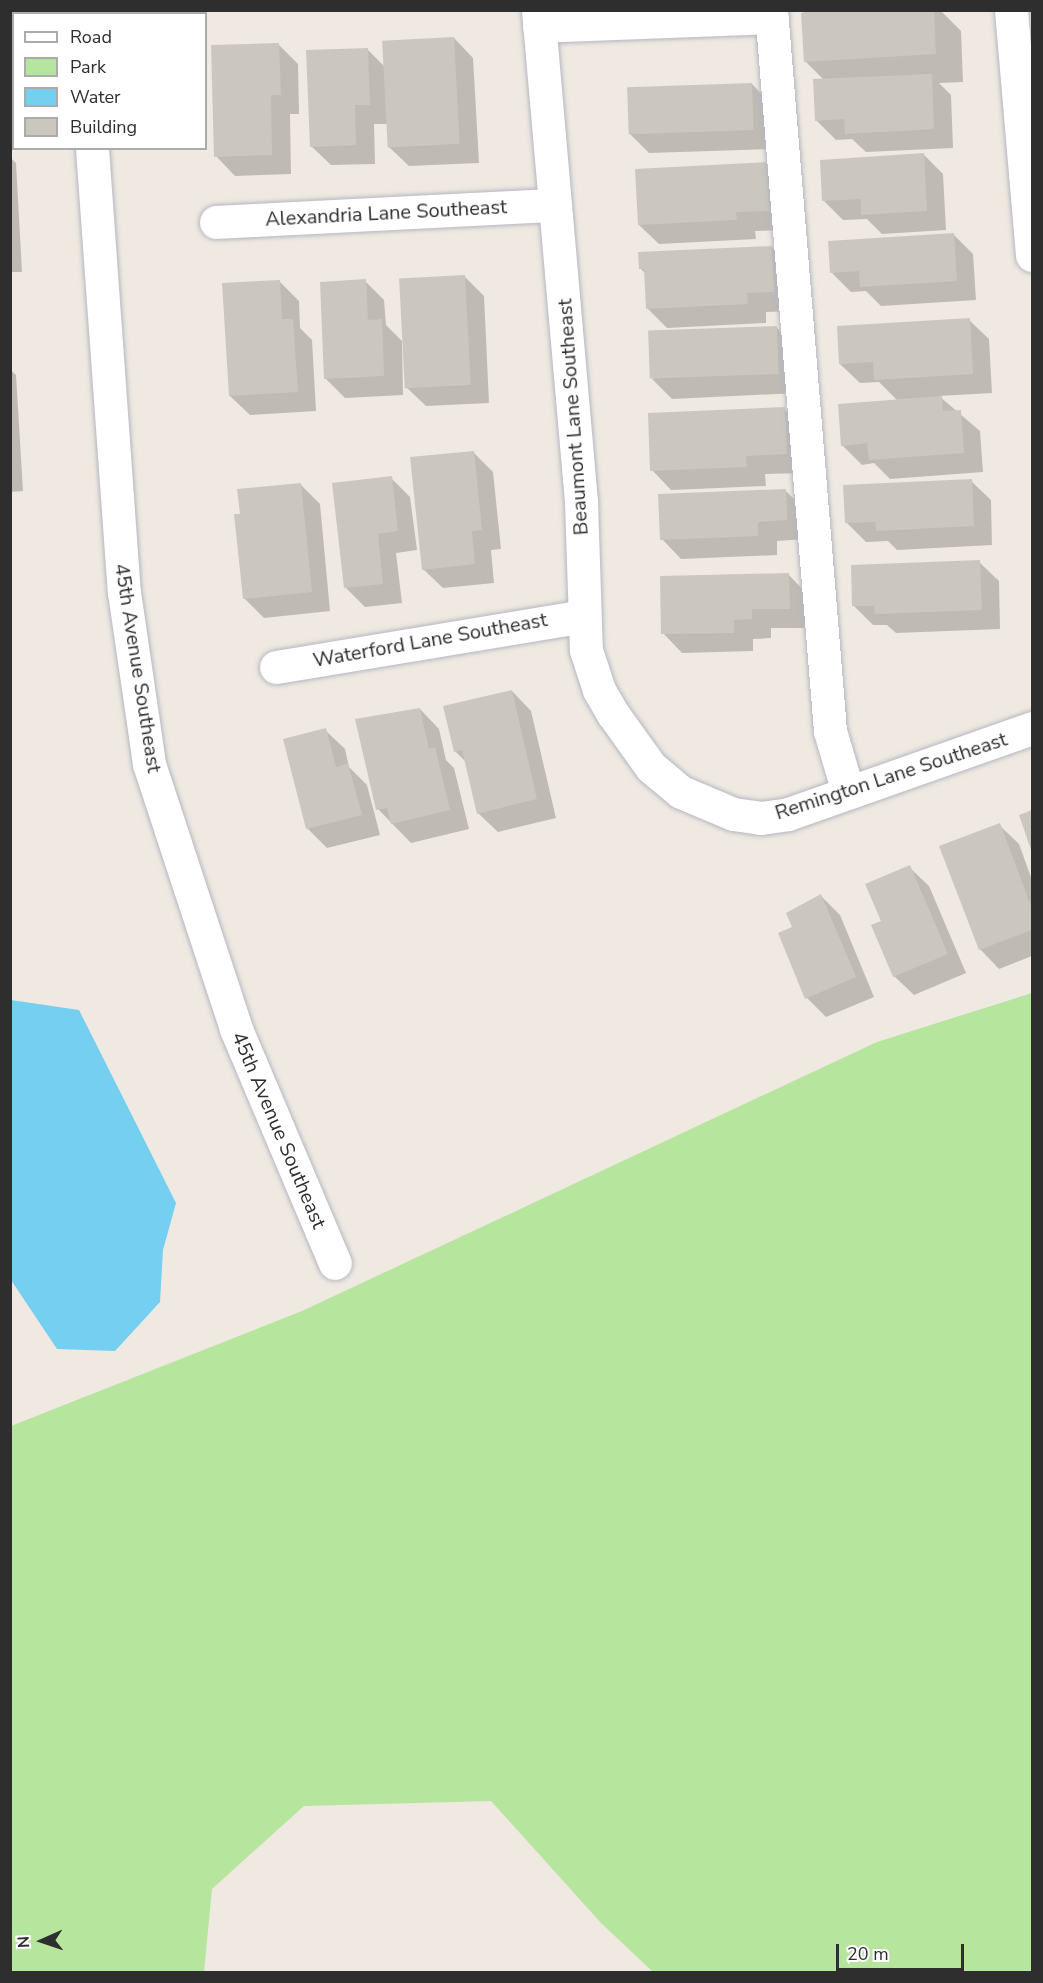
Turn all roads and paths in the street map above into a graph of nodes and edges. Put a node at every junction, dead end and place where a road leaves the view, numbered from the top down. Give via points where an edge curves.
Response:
1 (1011, 10) edge
2 (771, 14) edge
3 (538, 18) edge
4 (92, 150) edge
5 (555, 205) junction
6 (1031, 212) edge
7 (216, 222) dead end
8 (1032, 255) edge
9 (584, 616) junction
10 (276, 667) dead end
11 (1032, 728) edge
12 (681, 792) joint
13 (848, 792) junction
14 (336, 1263) dead end

1 - 6 street
2 - 3 street
2 - 13 street via 830,731
3 - 5 street, Beaumont Lane Southeast
4 - 14 street, 45th Avenue Southeast via 123,592 149,764 236,1029
5 - 7 street, Alexandria Lane Southeast
5 - 9 street, Beaumont Lane Southeast via 581,502
6 - 8 street
9 - 10 street, Waterford Lane Southeast
9 - 12 street, Beaumont Lane Southeast via 586,650 599,690 651,767
11 - 13 street, Remington Lane Southeast
12 - 13 street, Remington Lane Southeast via 733,814 761,818 788,814

